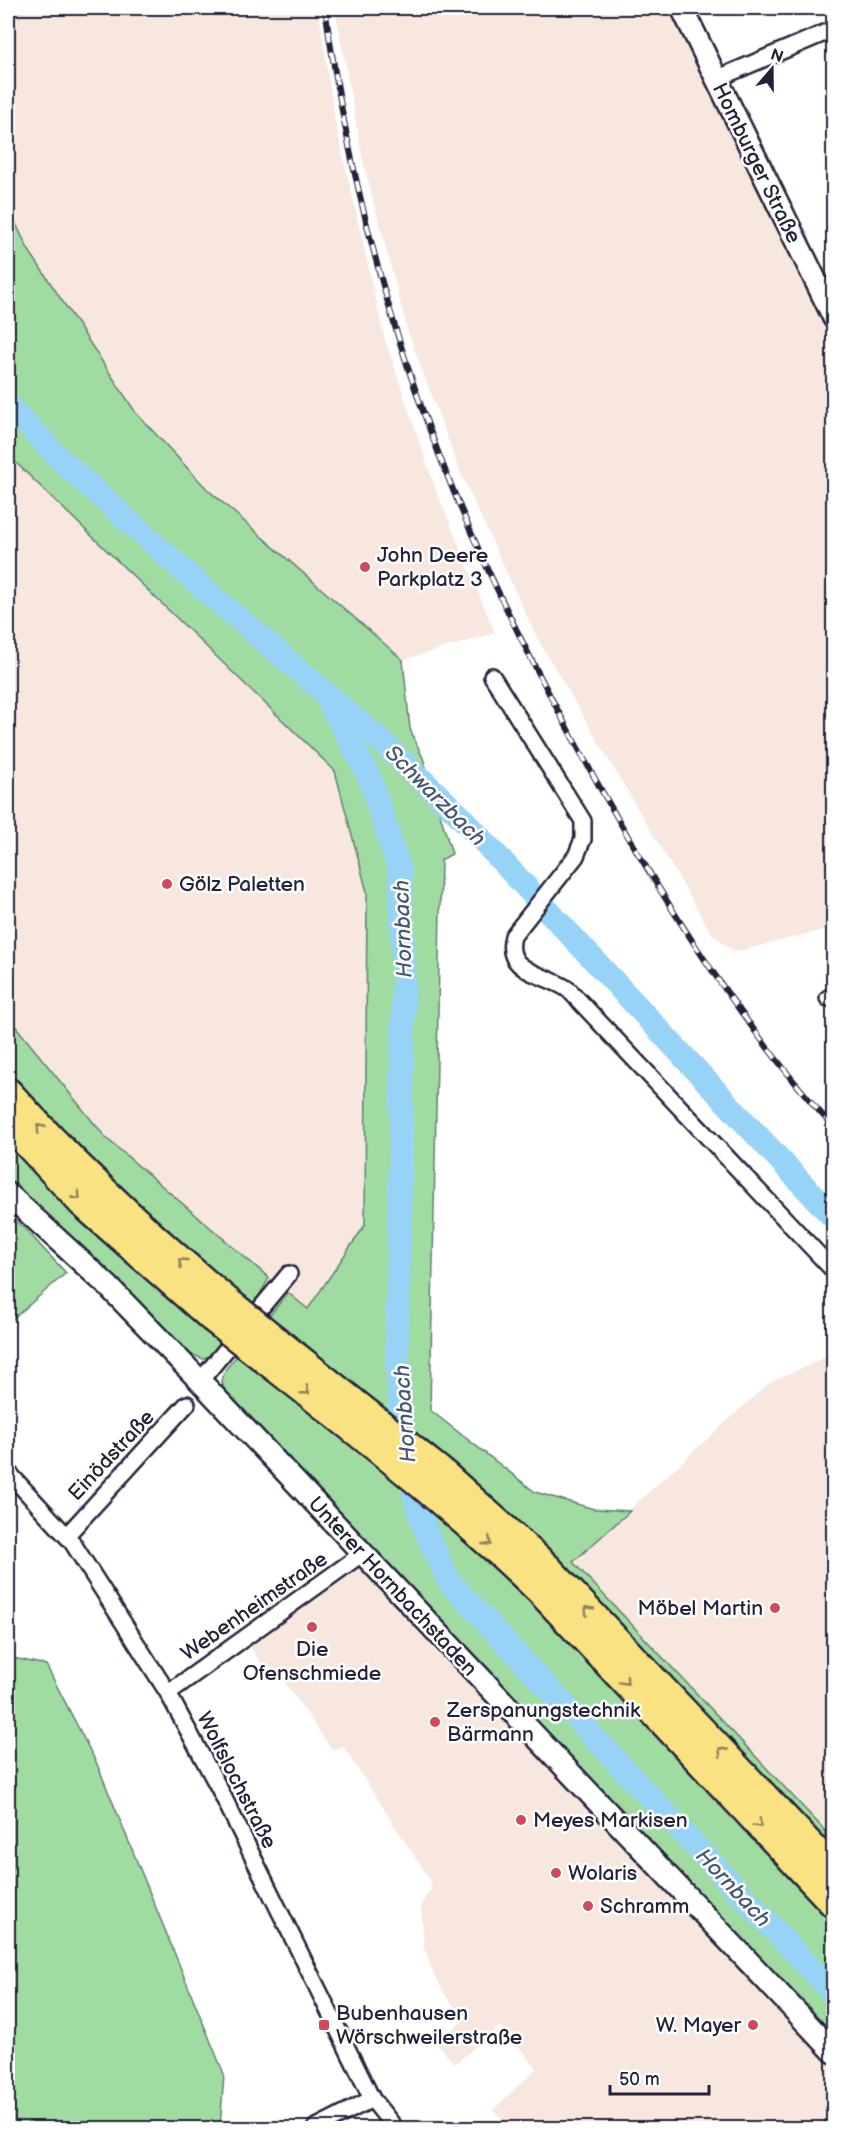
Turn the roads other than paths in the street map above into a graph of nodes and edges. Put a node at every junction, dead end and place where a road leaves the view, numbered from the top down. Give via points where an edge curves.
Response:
1 (682, 8) edge
2 (834, 29) edge
3 (716, 79) junction
4 (832, 310) edge
5 (492, 676) dead end
6 (8, 1092) edge
7 (8, 1124) edge
8 (10, 1196) edge
9 (834, 1271) edge
10 (289, 1274) dead end
11 (219, 1309) junction
12 (270, 1349) junction
13 (200, 1381) junction
14 (187, 1404) dead end
15 (8, 1472) edge
16 (67, 1535) junction
17 (363, 1553) junction
18 (168, 1693) junction
19 (834, 1870) edge
20 (834, 1904) edge
21 (834, 2052) edge
22 (372, 2099) junction
23 (315, 2128) edge
24 (395, 2128) edge

1 - 3 street, Homburger Straße
2 - 3 street
3 - 4 street, Homburger Straße
5 - 9 street via 583,821 583,839 561,876 511,942 515,962 569,990
11 -> 6 highway via 59,1149
7 -> 11 highway via 82,1203
8 - 13 street, Unterer Hornbachstaden via 108,1286
10 - 13 street
11 - 12 highway, bridge
19 -> 12 highway via 547,1567 445,1474 348,1396
12 -> 20 highway via 349,1425 540,1591
13 - 17 street, Unterer Hornbachstaden
14 - 16 street, Einödstraße
15 - 16 street, Wolfslochstraße
16 - 18 street, Wolfslochstraße
17 - 18 street, Webenheimstraße
17 - 21 street, Unterer Hornbachstaden
18 - 22 street, Wolfslochstraße
22 - 23 street
22 - 24 street, Wolfslochstraße

